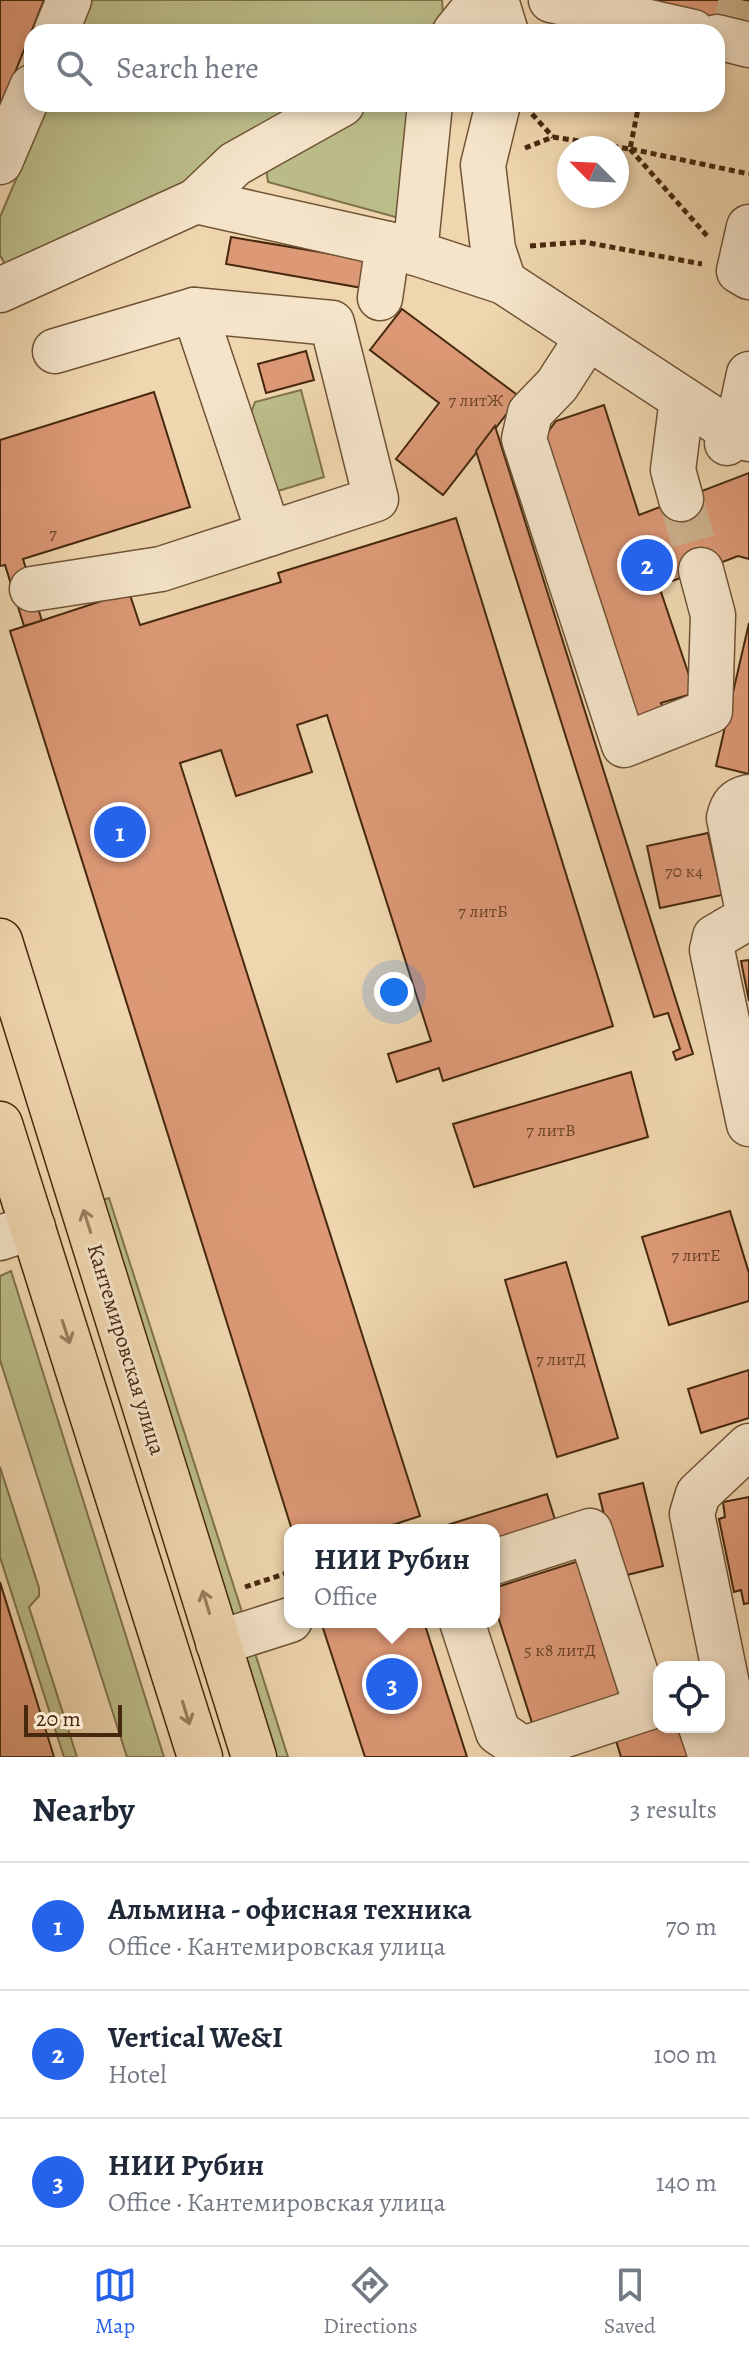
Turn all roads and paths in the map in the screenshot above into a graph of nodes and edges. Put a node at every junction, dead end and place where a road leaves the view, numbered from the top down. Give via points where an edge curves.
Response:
1 (69, 0) edge
2 (481, 0) edge
3 (496, 0) edge
4 (551, 0) edge
5 (59, 24) edge
6 (462, 24) edge
7 (504, 24) edge
8 (675, 24) edge
9 (24, 106) edge
10 (328, 112) edge
11 (428, 112) edge
12 (496, 112) edge
13 (531, 112) edge
14 (637, 112) edge
15 (553, 137) junction
16 (630, 149) junction
17 (0, 162) edge
18 (483, 165) junction
19 (749, 174) edge
20 (196, 201) junction
21 (749, 227) edge
22 (402, 249) junction
23 (498, 265) junction
24 (744, 274) edge
25 (0, 290) edge
26 (380, 298) dead end
27 (194, 310) junction
28 (588, 337) junction
29 (55, 351) dead end
30 (749, 374) edge
31 (682, 399) junction
32 (737, 439) edge
33 (681, 499) tunnel mouth
34 (269, 534) junction
35 (701, 570) tunnel mouth
36 (16, 595) edge
37 (749, 797) edge
38 (0, 941) edge
39 (0, 1124) edge
40 (749, 1124) edge
41 (16, 1233) edge
42 (749, 1446) edge
43 (500, 1560) edge
44 (284, 1574) edge
45 (245, 1587) dead end
46 (284, 1622) edge
47 (732, 1626) edge
48 (464, 1628) edge
49 (218, 1643) junction
50 (653, 1706) edge
51 (703, 1733) edge
52 (524, 1753) edge
53 (200, 1757) edge
54 (254, 1757) edge
55 (711, 1757) edge
56 (742, 1757) edge

1 - 5 lane
2 - 6 lane
3 - 7 lane
4 - 8 lane
9 - 17 lane
10 - 20 lane via 235,164
11 - 22 lane
12 - 18 lane
13 - 15 path
14 - 16 path
15 - 16 path
15 - 18 path
16 - 19 path
16 - 24 path
18 - 23 lane
20 - 22 lane
20 - 25 lane
21 - 24 lane
22 - 23 lane
22 - 26 lane
23 - 24 path via 584,242
23 - 28 lane
27 - 29 lane
27 - 34 lane
27 - 34 lane via 332,323 376,499
28 - 31 lane
28 - 35 lane via 557,385 530,413 524,439 624,745 710,711 713,615
30 - 32 lane
31 - 32 lane
31 - 33 lane via 673,470
34 - 36 lane via 161,569
37 - 40 lane via 731,807 729,818 747,907 744,920 715,937 712,950
49 -> 38 main road, Кантемировская улица
39 - 41 main road
41 -> 53 main road
42 - 47 lane via 698,1494 692,1514
43 - 50 lane via 590,1531
44 - 45 path
46 - 49 lane
47 - 56 lane
48 - 52 lane via 498,1732
49 - 54 main road, Кантемировская улица
50 - 52 lane
51 - 55 lane

